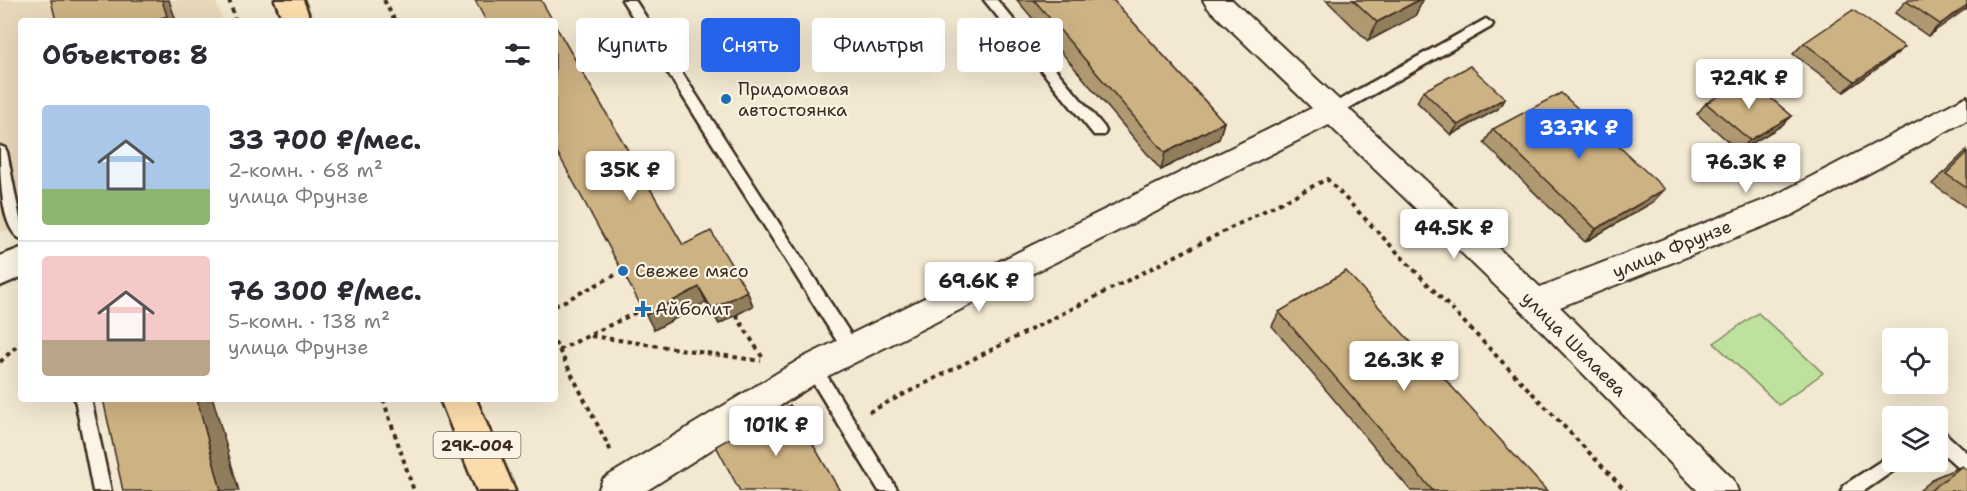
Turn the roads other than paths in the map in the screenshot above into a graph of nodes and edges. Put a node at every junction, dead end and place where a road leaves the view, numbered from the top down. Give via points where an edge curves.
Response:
1 (289, 0) edge
2 (628, 0) edge
3 (990, 0) edge
4 (1216, 0) edge
5 (296, 18) edge
6 (1486, 24) dead end
7 (1967, 107) edge
8 (1332, 111) junction
9 (1100, 131) dead end
10 (0, 152) edge
11 (18, 230) edge
12 (18, 263) edge
13 (0, 271) edge
14 (1535, 303) junction
15 (851, 349) junction
16 (813, 368) junction
17 (84, 402) edge
18 (459, 402) edge
19 (1948, 447) edge
20 (1967, 464) edge
21 (1882, 469) edge
22 (621, 487) edge
23 (102, 491) edge
24 (496, 491) edge
25 (889, 491) edge
26 (1721, 491) edge
27 (1850, 491) edge

1 - 5 main road
2 - 15 lane
3 - 9 lane
4 - 8 street, улица Шелаева
6 - 8 lane
7 - 14 street, улица Фрунзе via 1782,206
8 - 14 street, улица Шелаева
8 - 15 street
10 - 11 lane via 14,227
12 - 13 street
14 - 26 street, улица Шелаева
15 - 16 street
16 - 22 street
16 - 25 lane
17 - 23 lane
18 - 24 main road, 29К-004
19 - 20 lane
21 - 27 lane

